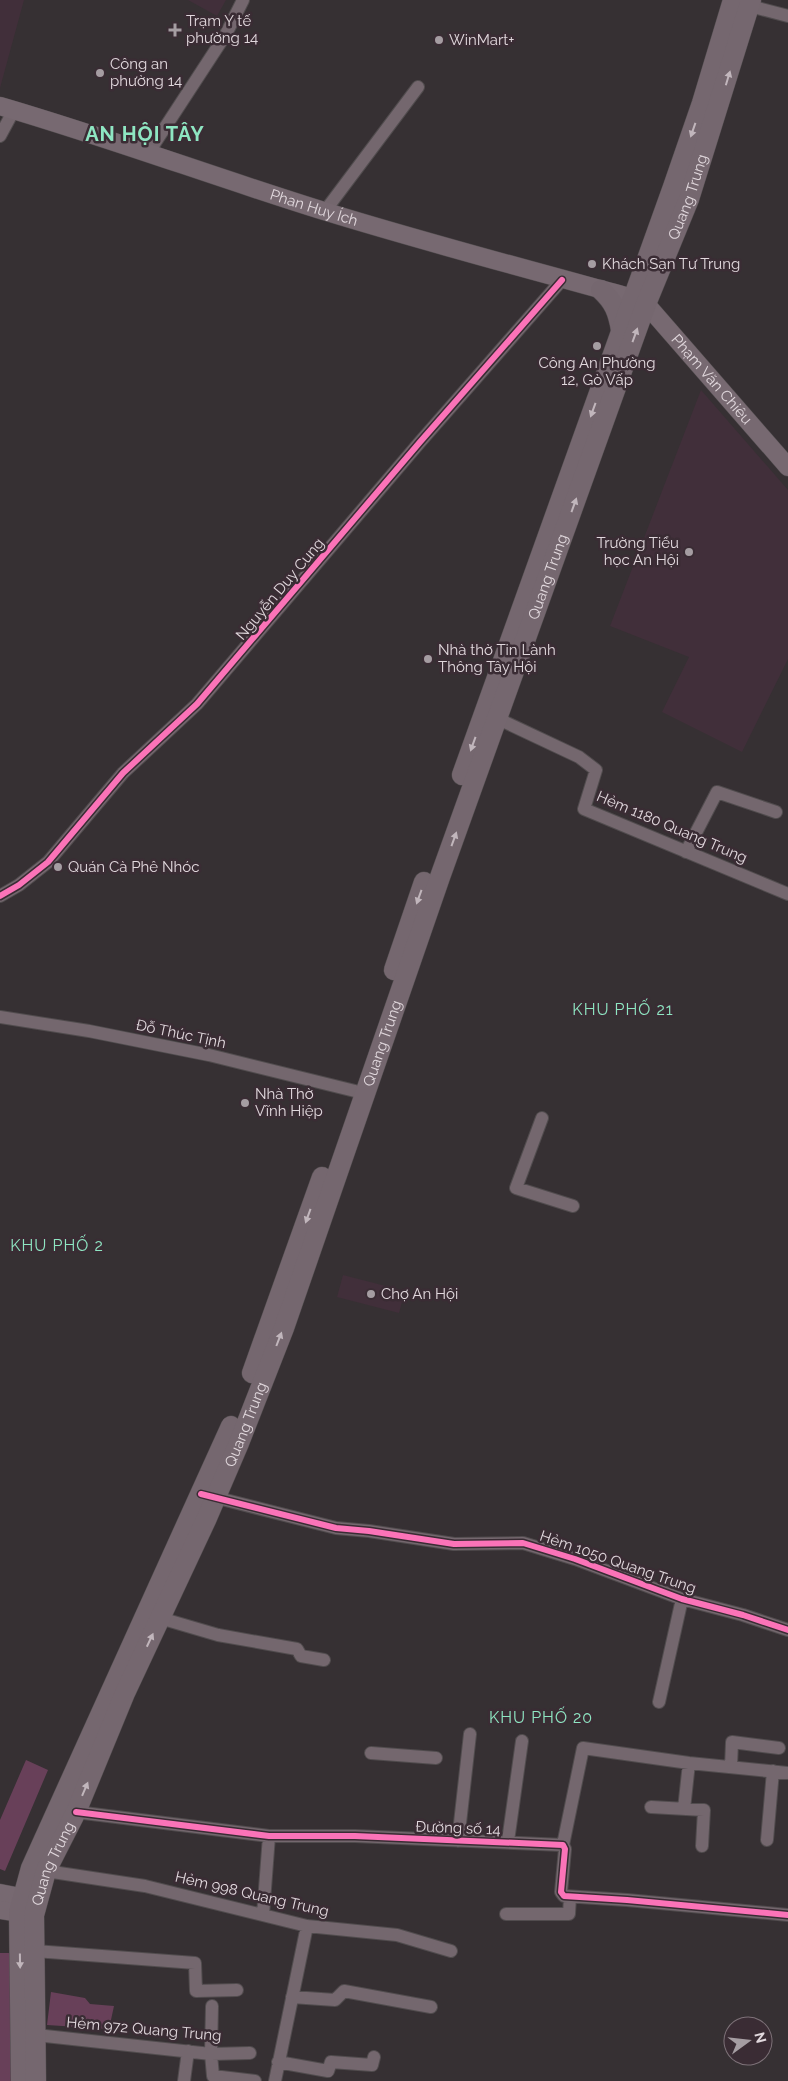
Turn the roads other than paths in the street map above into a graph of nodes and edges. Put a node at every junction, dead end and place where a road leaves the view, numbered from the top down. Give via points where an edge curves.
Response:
1 (243, 0) edge
2 (745, 2) edge
3 (788, 16) edge
4 (418, 87) dead end
5 (7, 108) edge
6 (0, 136) edge
7 (148, 152) junction
8 (325, 211) junction
9 (562, 280) junction
10 (601, 290) junction
11 (639, 301) junction
12 (621, 330) junction
13 (788, 467) edge
14 (491, 716) junction
15 (782, 813) edge
16 (686, 852) junction
17 (788, 894) edge
18 (0, 896) edge
19 (388, 1007) junction
20 (0, 1018) edge
21 (355, 1091) junction
22 (542, 1118) dead end
23 (573, 1206) dead end
24 (233, 1441) junction
25 (208, 1496) junction
26 (682, 1600) junction
27 (160, 1618) junction
28 (788, 1630) edge
29 (324, 1660) dead end
30 (659, 1702) dead end
31 (470, 1734) dead end
32 (522, 1741) dead end
33 (779, 1748) dead end
34 (371, 1753) dead end
35 (436, 1758) dead end
36 (689, 1763) junction
37 (731, 1767) junction
38 (773, 1771) junction
39 (788, 1772) edge
40 (652, 1807) dead end
41 (684, 1809) junction
42 (76, 1812) junction
43 (269, 1836) junction
44 (767, 1840) dead end
45 (458, 1841) junction
46 (508, 1842) junction
47 (563, 1845) junction
48 (702, 1846) dead end
49 (46, 1871) junction
50 (0, 1894) edge
51 (570, 1897) junction
52 (23, 1907) edge
53 (506, 1914) dead end
54 (263, 1915) junction
55 (788, 1915) edge
56 (307, 1926) junction
57 (35, 1951) junction
58 (451, 1951) dead end
59 (237, 1990) dead end
60 (292, 1997) junction
61 (212, 2006) dead end
62 (431, 2007) dead end
63 (36, 2036) junction
64 (188, 2051) junction
65 (250, 2053) dead end
66 (211, 2054) junction
67 (374, 2057) dead end
68 (278, 2062) junction
69 (21, 2081) edge
70 (36, 2081) edge
71 (184, 2081) edge
72 (255, 2081) edge
73 (275, 2081) edge

1 - 7 street via 226,34
2 - 3 street
2 - 11 main road, Quang Trung
4 - 8 street
5 - 6 street
5 - 7 main road, Phan Huy Ích
7 - 8 main road, Phan Huy Ích
8 - 9 main road, Phan Huy Ích
9 - 10 main road, Phan Huy Ích
9 - 18 street, Nguyễn Duy Cung via 197,704 122,773 48,862
10 - 11 main road, Phan Huy Ích
10 - 12 main road via 615,305
11 - 12 main road, Quang Trung
11 - 13 main road, Phạm Văn Chiêu
14 -> 11 main road, Quang Trung
12 -> 14 main road, Quang Trung
14 - 16 street, Hẻm 1180 Quang Trung via 579,758 596,770 584,809
14 - 19 main road, Quang Trung via 403,940
15 - 16 street via 717,792
16 - 17 street, Hẻm 1180 Quang Trung
19 - 21 main road, Quang Trung
24 -> 19 main road, Quang Trung via 296,1295
20 - 21 street, Đỗ Thúc Tịnh via 89,1031 209,1055
21 -> 24 main road, Quang Trung via 244,1396
22 - 23 street via 516,1188
24 - 25 main road, Quang Trung
25 - 26 street, Hẻm 1050 Quang Trung via 336,1528 454,1544 523,1543
25 - 27 main road, Quang Trung
25 - 52 main road, Quang Trung via 62,1798 31,1868
26 - 28 street, Hẻm 1050 Quang Trung
26 - 30 street
27 - 29 street via 218,1635 297,1649 301,1656
42 -> 27 main road, Quang Trung
31 - 45 street
32 - 46 street
33 - 37 street via 732,1742
34 - 35 street
36 - 37 street
36 - 41 street
36 - 47 street via 582,1748
37 - 38 street
38 - 39 street
38 - 44 street
40 - 41 street
41 - 48 street via 704,1810
42 - 43 street, Đường số 14
42 - 49 main road, Quang Trung
43 - 45 street, Đường số 14
43 - 54 street
45 - 46 street, Đường số 14
46 - 47 street, Đường số 14
47 - 51 street via 561,1892
49 - 52 main road, Quang Trung
49 - 54 street, Hẻm 998 Quang Trung via 145,1886
50 - 52 main road
51 - 53 street via 568,1914
51 - 55 street
52 - 57 main road, Quang Trung
52 -> 69 main road, Quang Trung
54 - 56 street, Hẻm 998 Quang Trung
56 - 58 street, Hẻm 998 Quang Trung via 398,1935
56 - 60 street
57 - 59 street via 195,1963 196,1991
57 - 63 main road, Quang Trung
60 - 62 street via 335,2000 344,1991
60 - 68 street
61 - 66 street
63 - 64 street, Hẻm 972 Quang Trung
63 - 70 main road, Quang Trung
64 - 66 street, Hẻm 972 Quang Trung
64 - 71 street
65 - 66 street, Hẻm 972 Quang Trung
66 - 72 street via 213,2076
67 - 68 street via 372,2065 331,2062 328,2071
68 - 73 street

